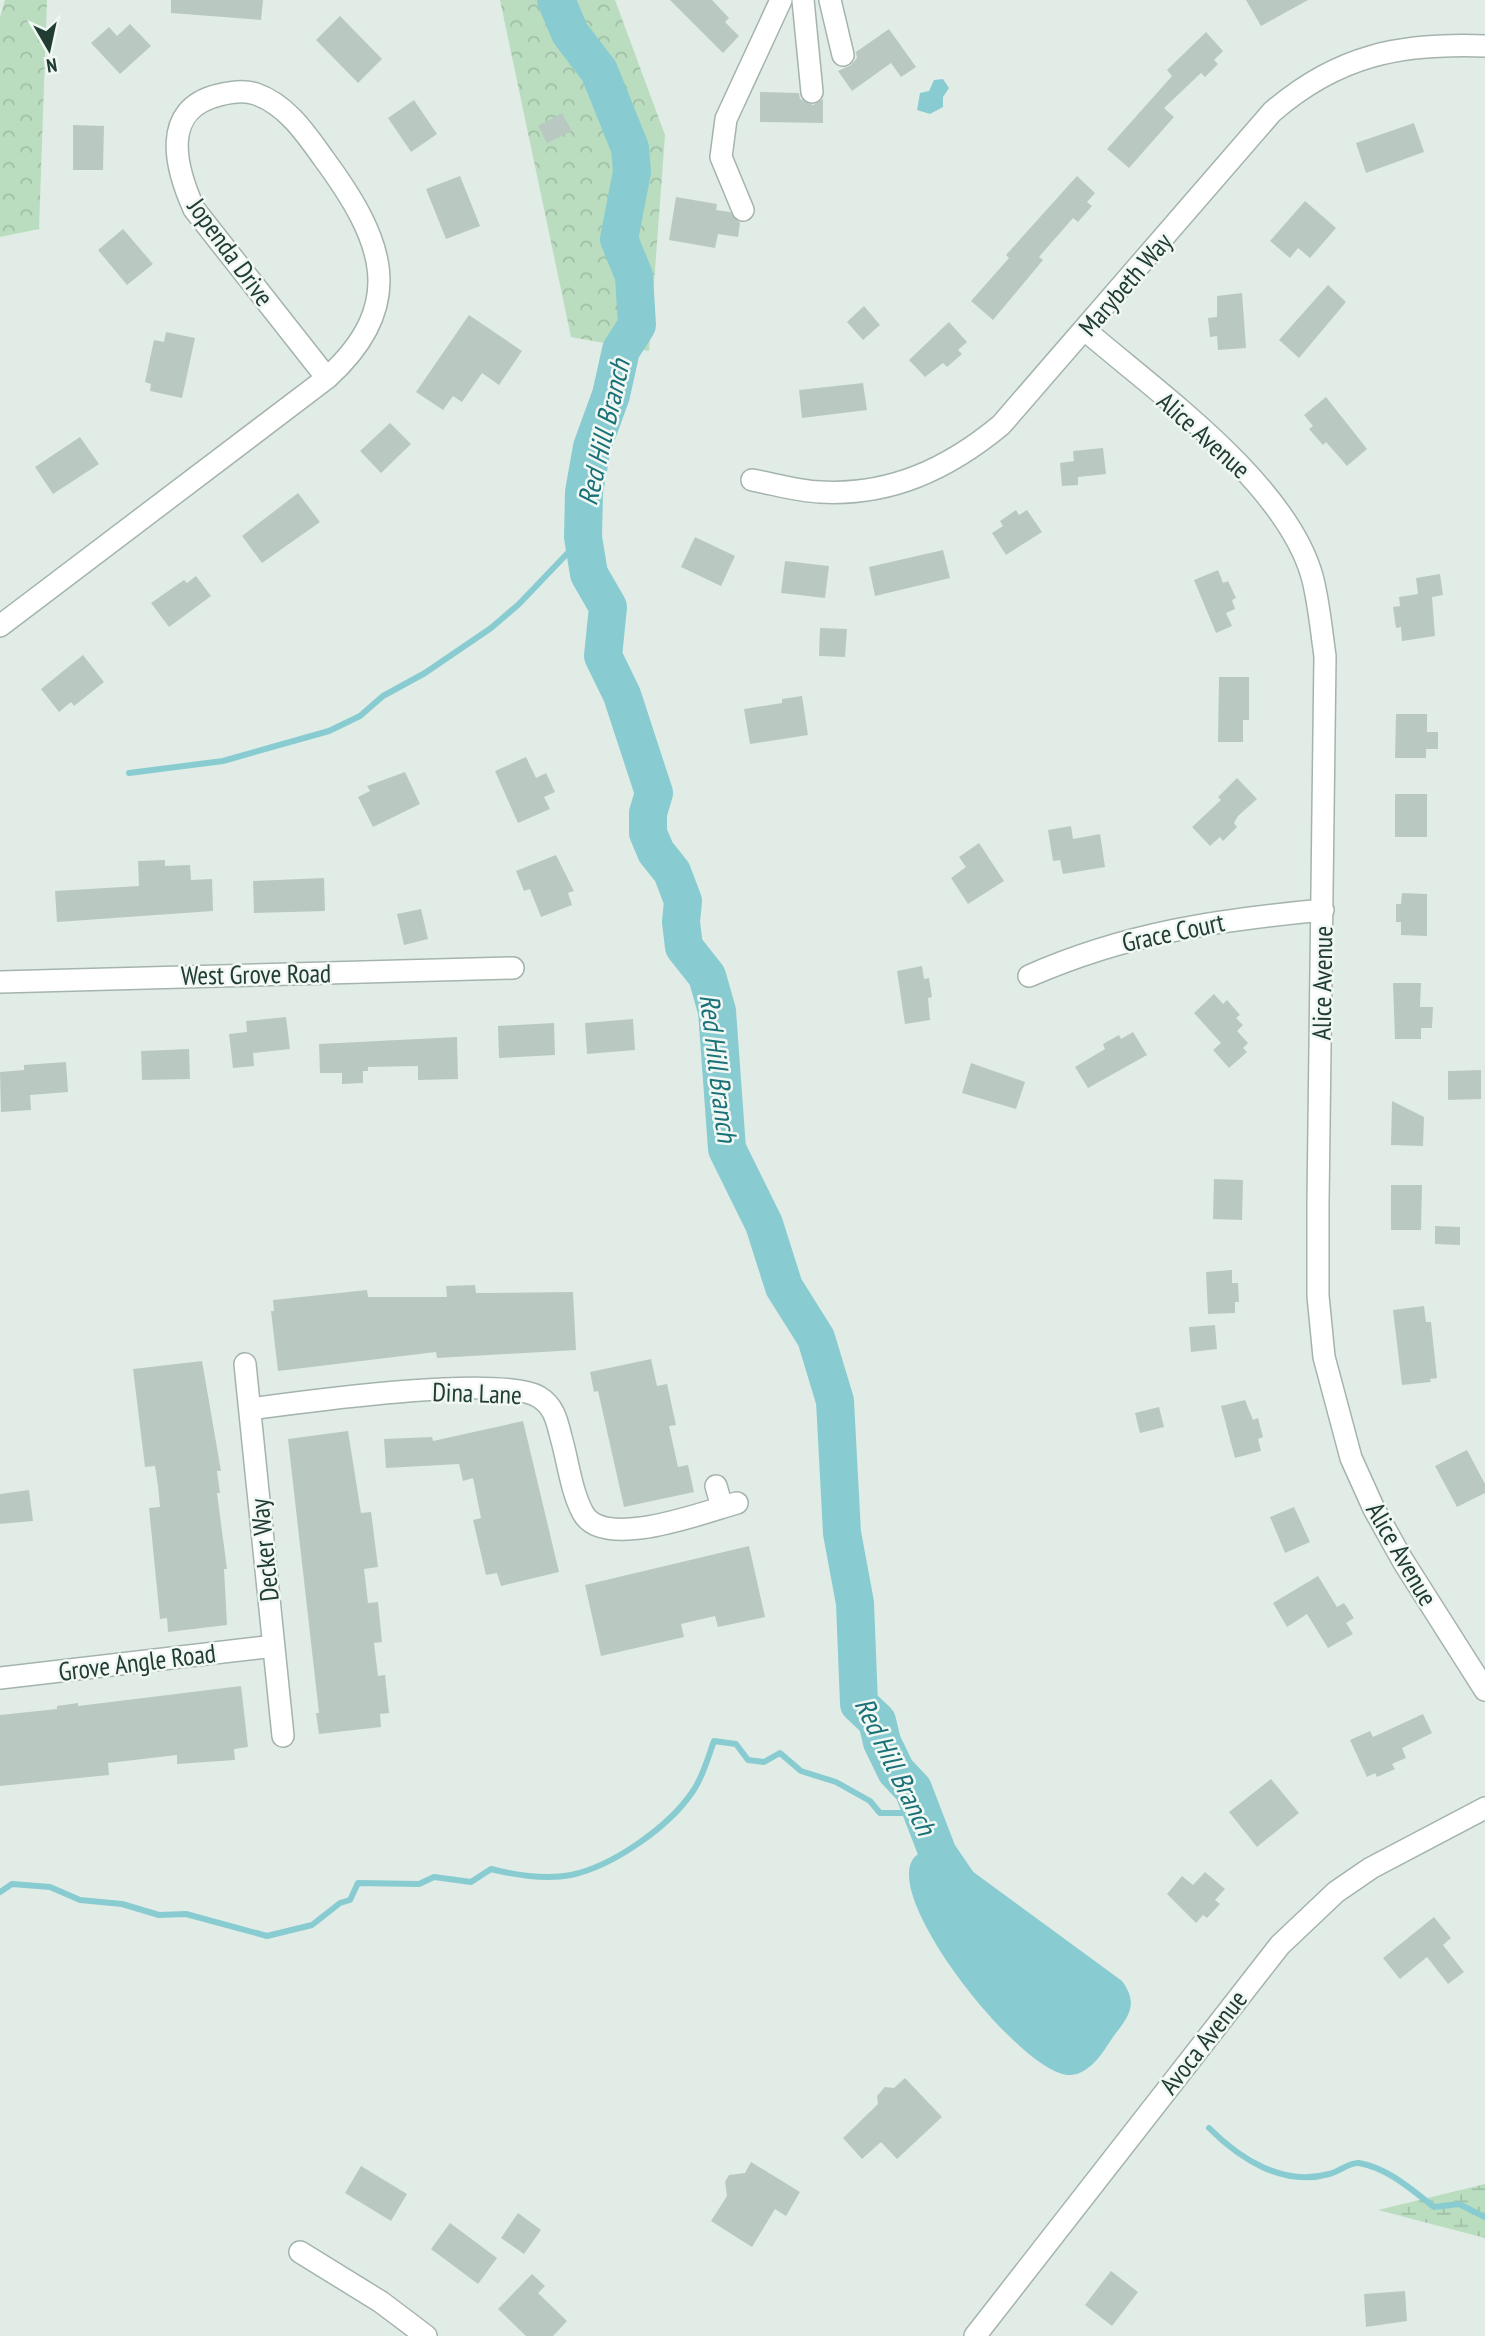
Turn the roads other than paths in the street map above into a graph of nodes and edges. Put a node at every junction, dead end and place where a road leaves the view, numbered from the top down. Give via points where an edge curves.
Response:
1 (781, 0) edge
2 (803, 0) edge
3 (830, 0) edge
4 (1485, 46) edge
5 (844, 55) dead end
6 (812, 92) dead end
7 (743, 210) dead end
8 (1085, 330) junction
9 (327, 378) junction
10 (752, 480) dead end
11 (0, 626) edge
12 (1323, 910) junction
13 (513, 968) dead end
14 (1029, 976) dead end
15 (0, 982) edge
16 (245, 1364) dead end
17 (250, 1409) junction
18 (716, 1486) dead end
19 (274, 1646) junction
20 (0, 1678) edge
21 (1485, 1690) edge
22 (283, 1736) dead end
23 (1485, 1808) edge
24 (300, 2252) dead end
25 (426, 2336) edge
26 (975, 2336) edge

1 - 7 street via 726,119 721,157
2 - 6 street
3 - 5 street
4 - 8 street, Marybeth Way via 1447,44 1398,50 1335,69 1302,86 1272,112
8 - 10 street, Marybeth Way via 1001,425 938,469 902,484 861,493 817,492
8 - 12 street, Alice Avenue via 1248,471 1275,506 1311,574 1325,656
9 - 9 street, Jopenda Drive via 353,354 378,303 378,273 362,216 298,122 255,94 232,92 211,97 192,109 180,125 177,164 183,184 194,209
9 - 11 street, Jopenda Drive
12 - 14 street, Grace Court via 1166,930 1075,956
12 - 21 street, Alice Avenue via 1318,1243 1324,1357 1351,1458 1374,1509
13 - 15 street, West Grove Road
16 - 17 street, Decker Way
17 - 18 street, Dina Lane via 409,1391 510,1388 537,1395 552,1410 577,1498 584,1516 596,1526 627,1531 730,1505
17 - 19 street, Decker Way
19 - 20 street, Grove Angle Road
19 - 22 street, Decker Way
23 - 26 street, Avoca Avenue via 1371,1868 1336,1892 1280,1945
24 - 25 street

